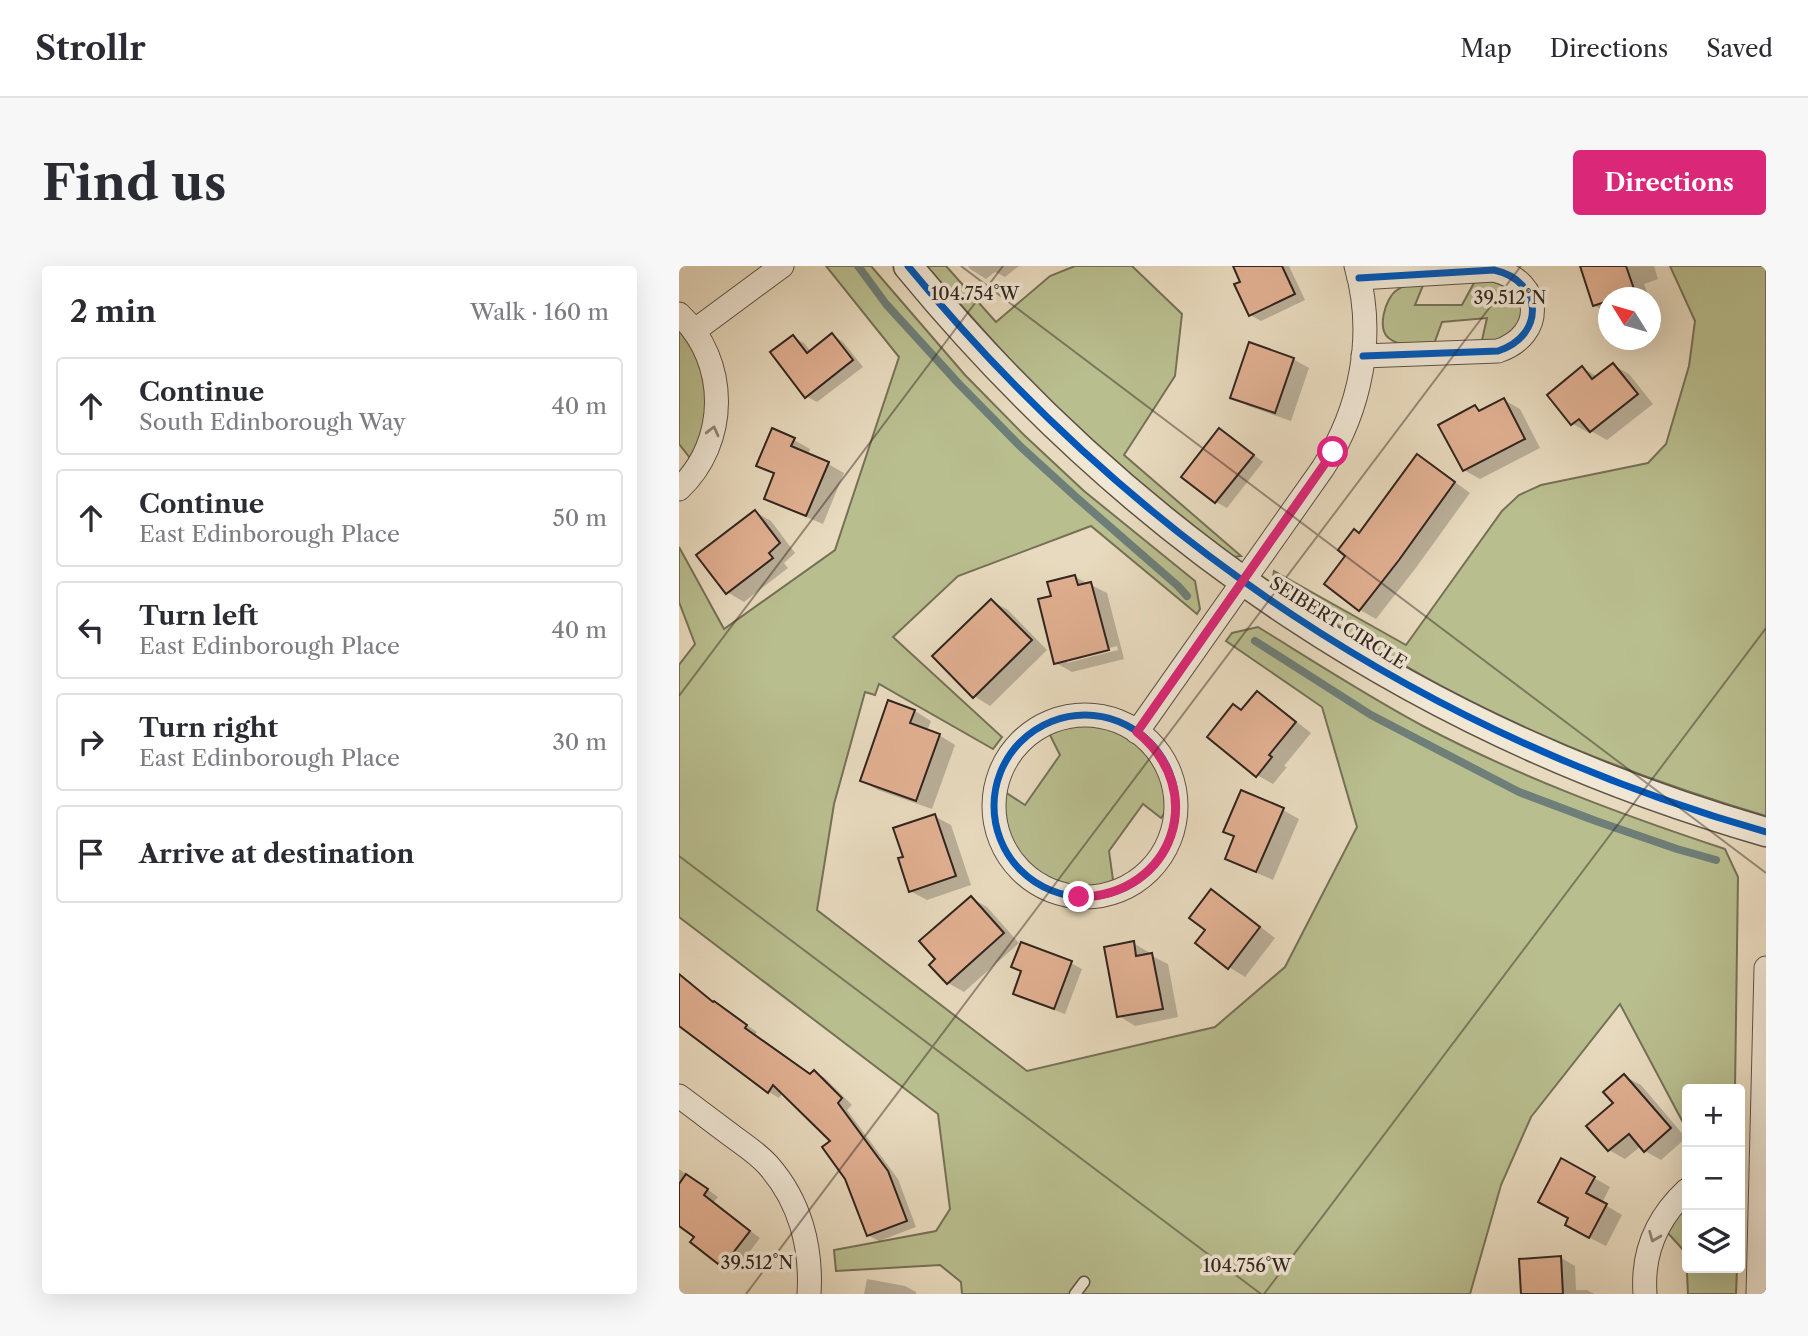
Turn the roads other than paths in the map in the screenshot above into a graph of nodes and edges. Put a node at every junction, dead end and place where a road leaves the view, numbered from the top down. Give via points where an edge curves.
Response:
1 (782, 266) edge
2 (908, 266) edge
3 (1358, 272) edge
4 (686, 323) edge
5 (1363, 356) junction
6 (679, 489) edge
7 (1243, 581) junction
8 (1137, 732) junction
9 (1766, 832) edge
10 (1766, 968) edge
11 (1766, 991) edge
12 (679, 1096) edge
13 (1756, 1165) edge
14 (1682, 1196) edge
15 (1084, 1282) dead end
16 (809, 1294) edge
17 (1075, 1294) edge
18 (1645, 1294) edge
19 (1758, 1294) edge

1 - 4 street
2 - 7 street, SEIBERT CIRCLE via 986,356 1073,443 1151,512
3 - 5 street via 1364,310
3 - 5 street via 1505,272 1520,281 1531,299 1532,311 1522,337 1498,351
6 -> 4 street via 703,459 716,416 713,371 702,344
5 - 7 street via 1356,398 1333,452
7 - 8 street
7 - 9 street, SEIBERT CIRCLE via 1359,658 1471,719 1609,780
8 - 8 street via 1114,720 1074,716 1037,729 1016,746 997,781 993,808 1003,847 1028,878 1065,896 1093,897 1132,884 1161,855 1173,830 1174,789 1165,762
10 - 11 street
11 - 13 street
12 - 16 street via 756,1154 777,1176 804,1230
13 - 19 street
14 -> 18 street via 1656,1230 1646,1262
15 - 17 lane

